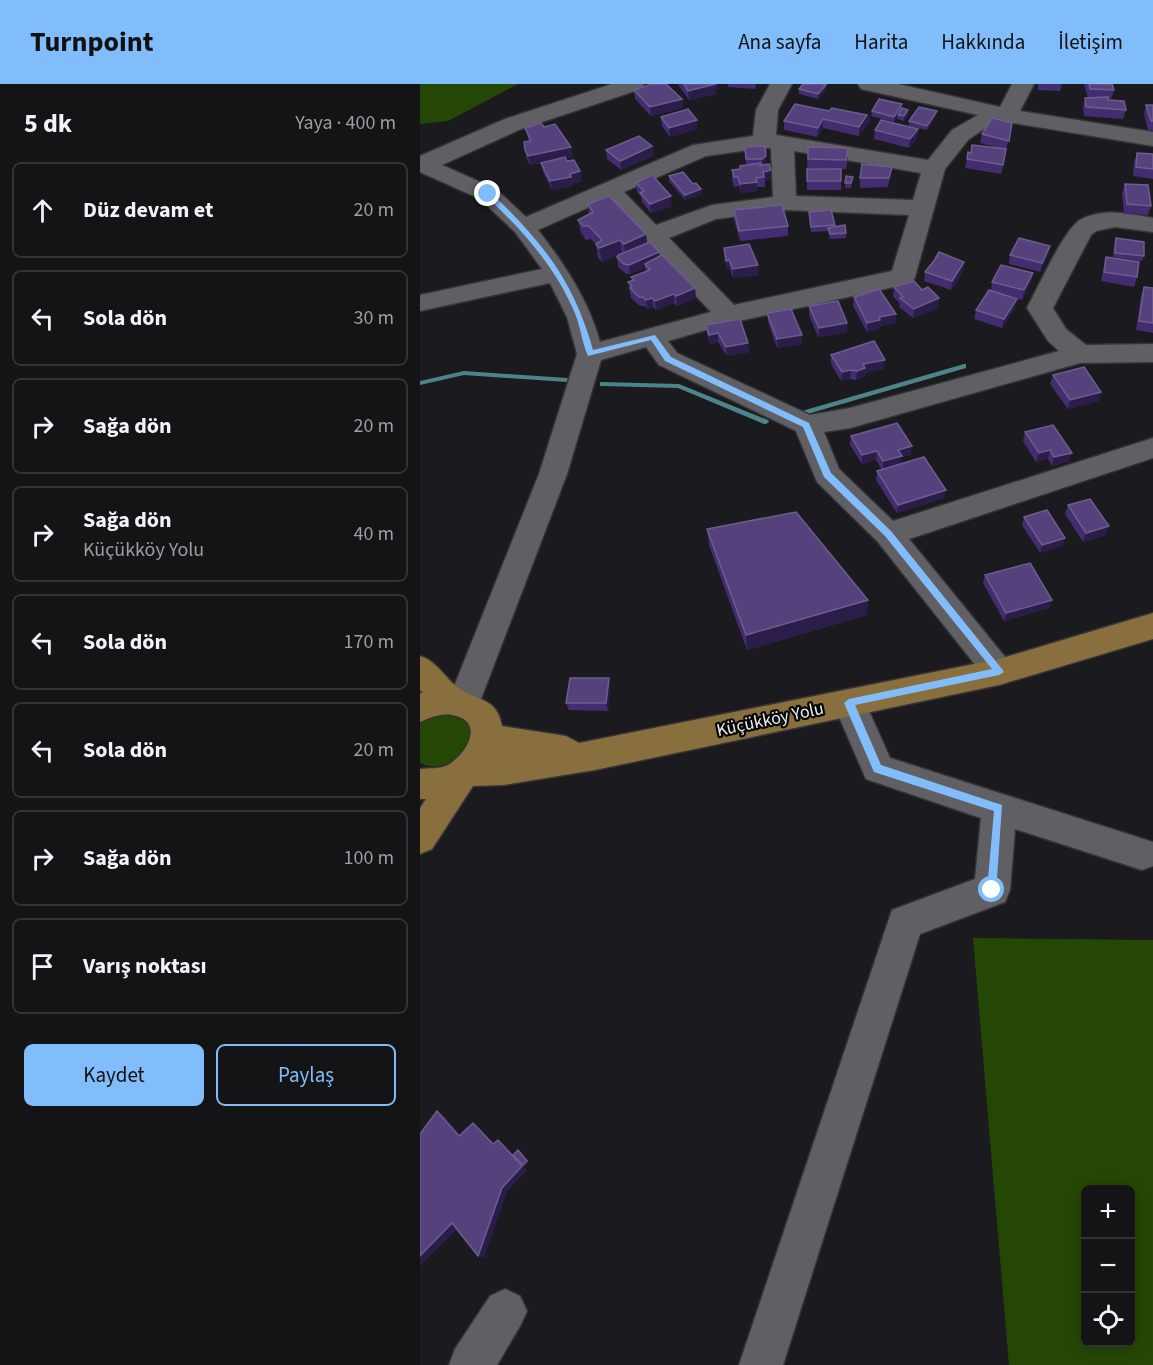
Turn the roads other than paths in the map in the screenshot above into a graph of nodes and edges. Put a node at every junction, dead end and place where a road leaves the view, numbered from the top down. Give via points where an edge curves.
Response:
1 (633, 84) edge
2 (782, 84) edge
3 (1023, 84) edge
4 (880, 85) edge
5 (1007, 116) junction
6 (1153, 139) edge
7 (773, 142) junction
8 (422, 164) edge
9 (934, 168) junction
10 (608, 189) junction
11 (785, 203) junction
12 (923, 208) junction
13 (1153, 225) edge
14 (523, 227) junction
15 (654, 235) junction
16 (558, 273) junction
17 (420, 303) edge
18 (729, 315) junction
19 (652, 337) junction
20 (1153, 353) edge
21 (590, 354) junction
22 (1080, 354) junction
23 (807, 425) junction
24 (1153, 448) edge
25 (888, 534) junction
26 (1153, 626) edge
27 (420, 669) edge
28 (999, 672) junction
29 (458, 703) junction
30 (849, 703) junction
31 (420, 708) edge
32 (487, 736) junction
33 (595, 755) junction
34 (464, 774) junction
35 (420, 784) edge
36 (999, 808) junction
37 (420, 838) edge
38 (1142, 854) dead end
39 (506, 1311) dead end
40 (471, 1365) edge
41 (761, 1365) edge

1 - 8 street via 513,124
2 - 7 street via 767,110
3 - 5 street
4 - 5 street
5 - 6 street
5 - 9 street via 981,121 960,135
7 - 9 street
7 - 10 street via 701,150
7 - 11 street
8 - 14 street via 488,194
9 - 12 street
10 - 14 street
10 - 15 street
11 - 12 street
11 - 15 street via 712,212
12 - 18 street via 903,277
13 - 22 street via 1104,220 1089,222 1081,231 1040,308 1057,335
14 - 16 street
15 - 18 street
16 - 17 street
16 - 21 street via 580,316
18 - 19 street
19 - 21 street
19 - 23 street via 668,359
20 - 22 street
21 - 29 street via 553,474
22 - 23 street via 850,418
23 - 25 street via 827,475
24 - 25 street
25 - 28 street
26 - 28 main road, Küçükköy Yolu
27 - 29 main road
28 - 30 main road, Küçükköy Yolu
29 - 31 main road via 438,702
29 - 32 main road via 481,717
30 - 33 main road, Küçükköy Yolu
30 - 36 street via 878,769
32 - 33 main road, Küçükköy Yolu
32 - 34 main road via 479,761
33 - 34 main road, Küçükköy Yolu
34 - 35 main road, Küçükköy Yolu via 432,785
34 - 37 main road
36 - 38 street
36 - 41 street via 992,890 905,922
39 - 40 street

